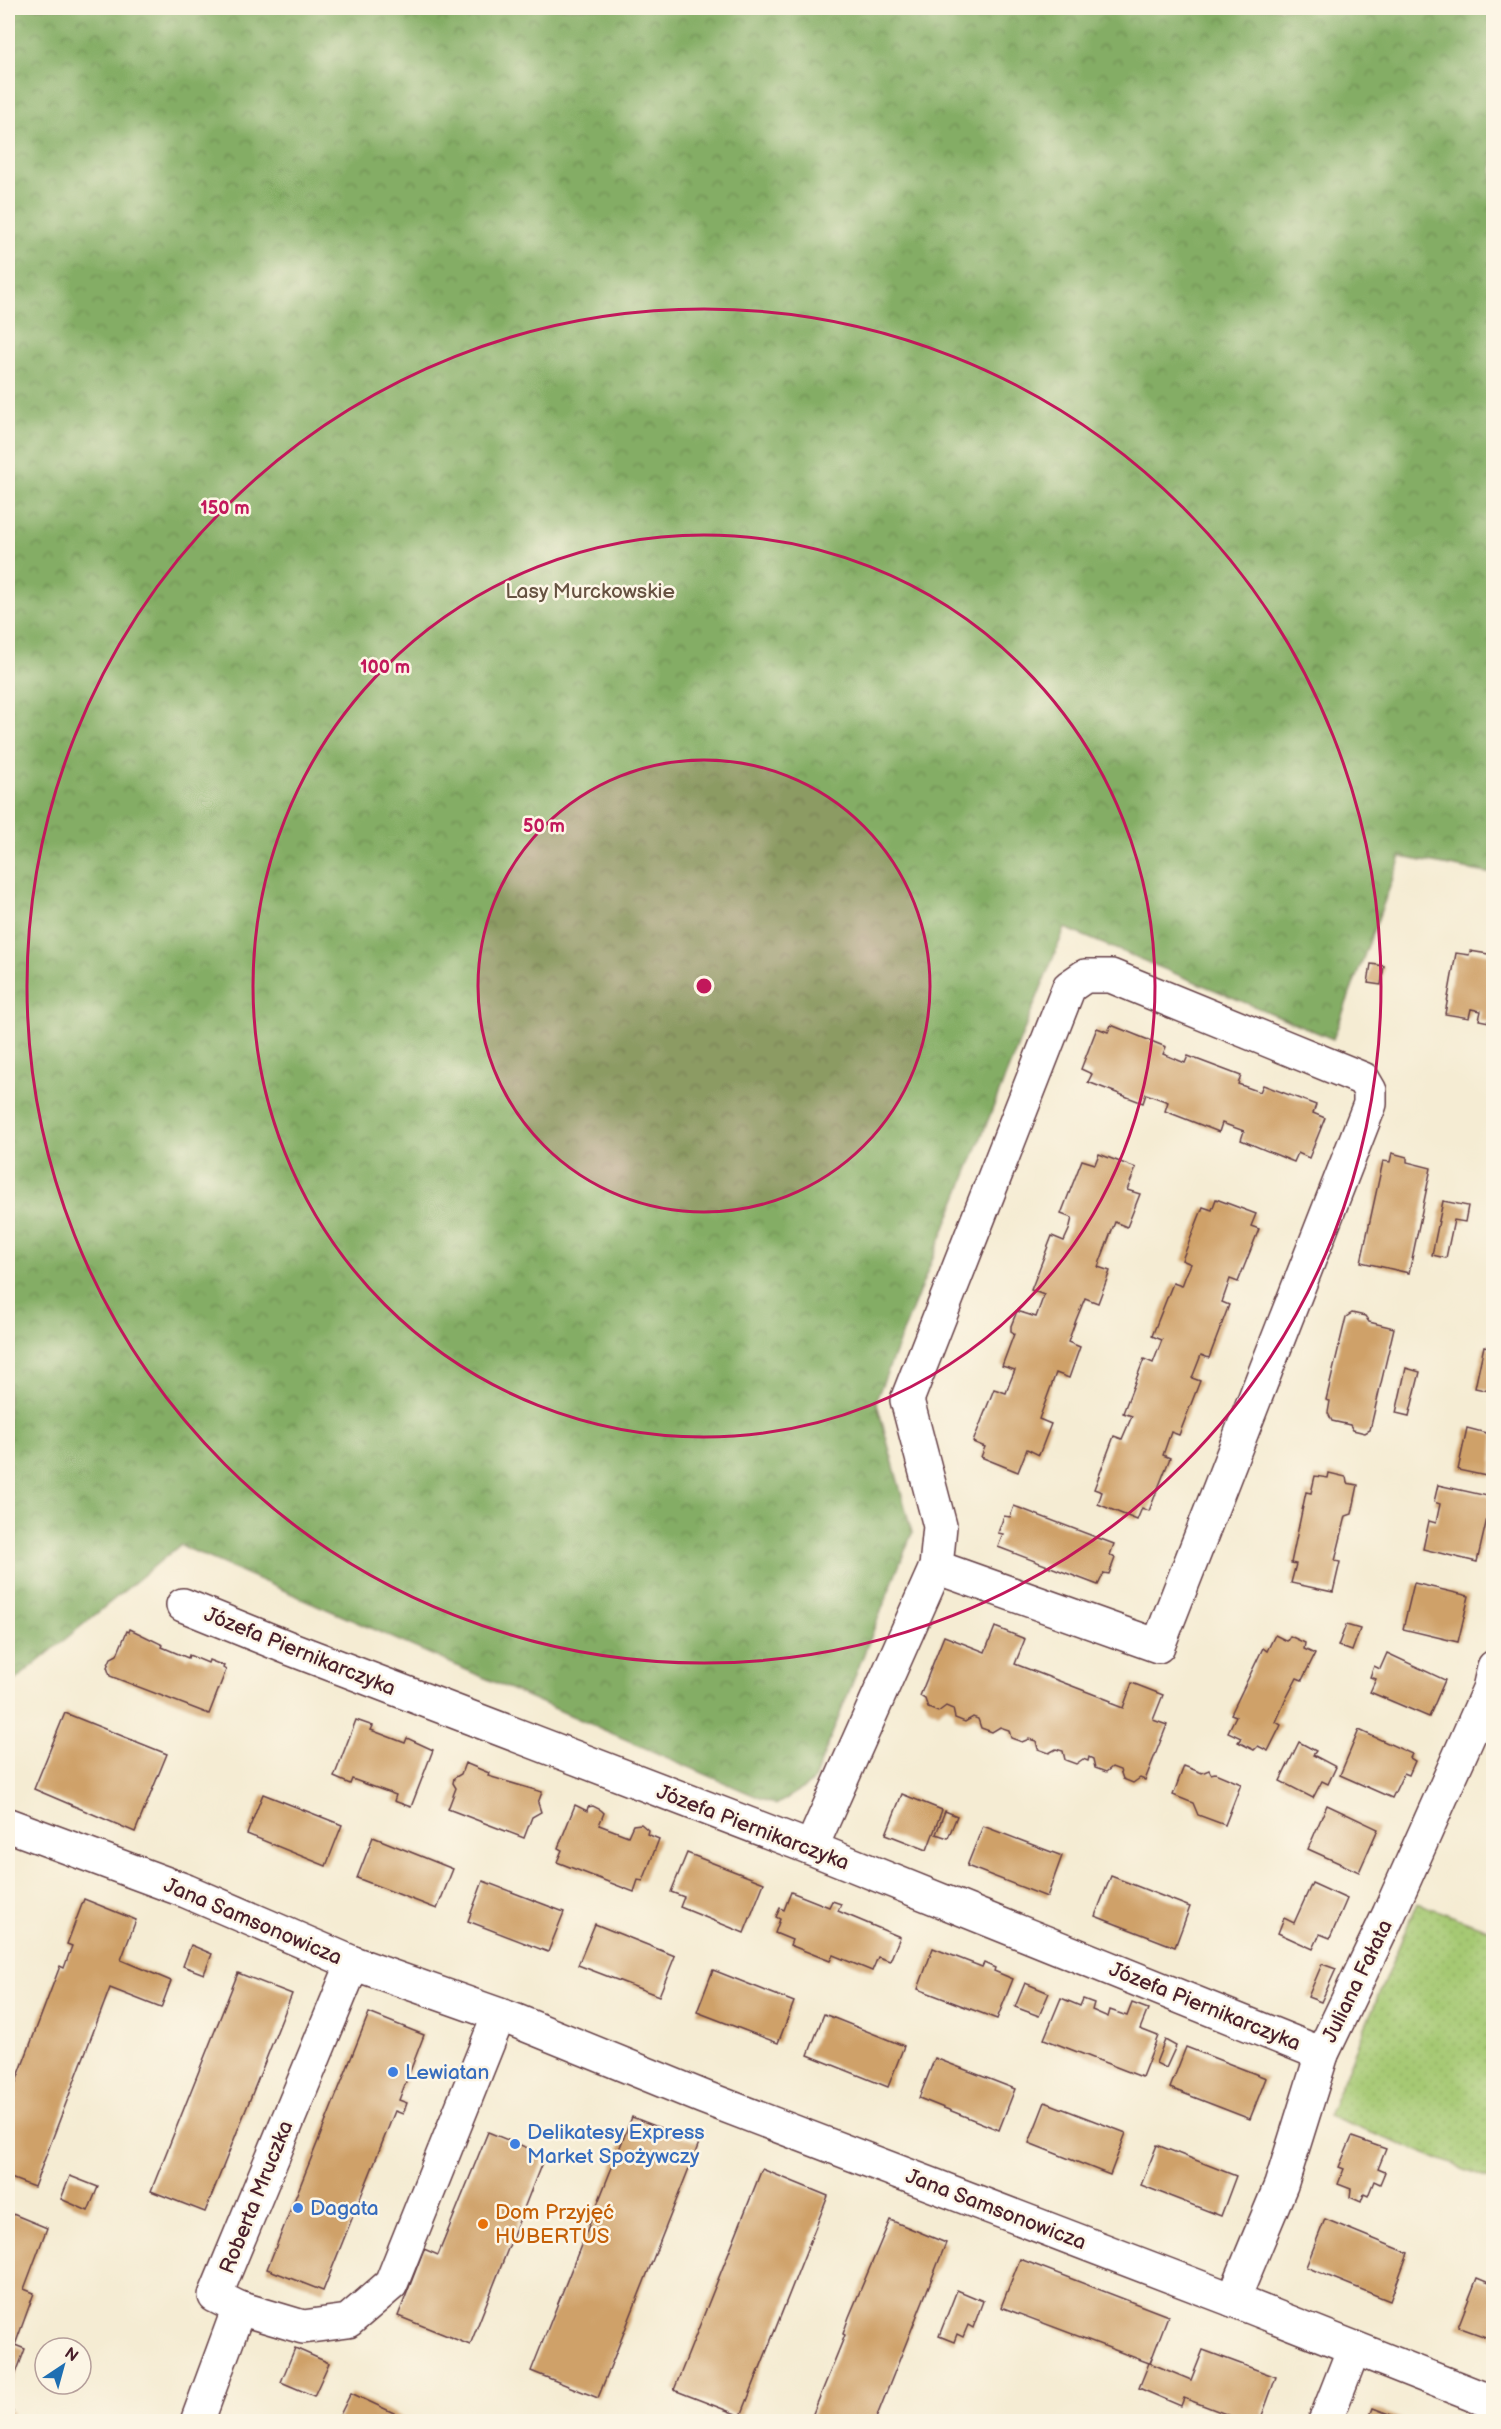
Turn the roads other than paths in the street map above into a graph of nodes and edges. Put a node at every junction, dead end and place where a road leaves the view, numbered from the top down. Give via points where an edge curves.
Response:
1 (936, 1568) junction
2 (183, 1605) dead end
3 (1494, 1667) edge
4 (8, 1825) edge
5 (811, 1848) junction
6 (353, 1963) junction
7 (499, 2015) junction
8 (1322, 2054) junction
9 (1233, 2300) junction
10 (238, 2308) junction
11 (1354, 2348) junction
12 (1494, 2403) edge
13 (197, 2421) edge
14 (1325, 2421) edge

1 - 1 street via 940,1526 907,1400 1069,987 1085,976 1111,975 1363,1079 1370,1091 1370,1104 1158,1646
1 - 5 street
2 - 5 street, Józefa Piernikarczyka
3 - 8 street, Juliana Fałata via 1489,1689 1462,1750
4 - 6 street, Jana Samsonowicza via 186,1891
5 - 8 street, Józefa Piernikarczyka
6 - 7 street, Jana Samsonowicza
6 - 10 street, Roberta Mruczka via 215,2296
7 - 9 street, Jana Samsonowicza
7 - 10 street via 391,2284 348,2321 303,2327
8 - 9 street, Juliana Fałata via 1281,2185
9 - 11 street, Jana Samsonowicza
10 - 13 street, Roberta Mruczka
11 - 12 street, Jana Samsonowicza
11 - 14 street

